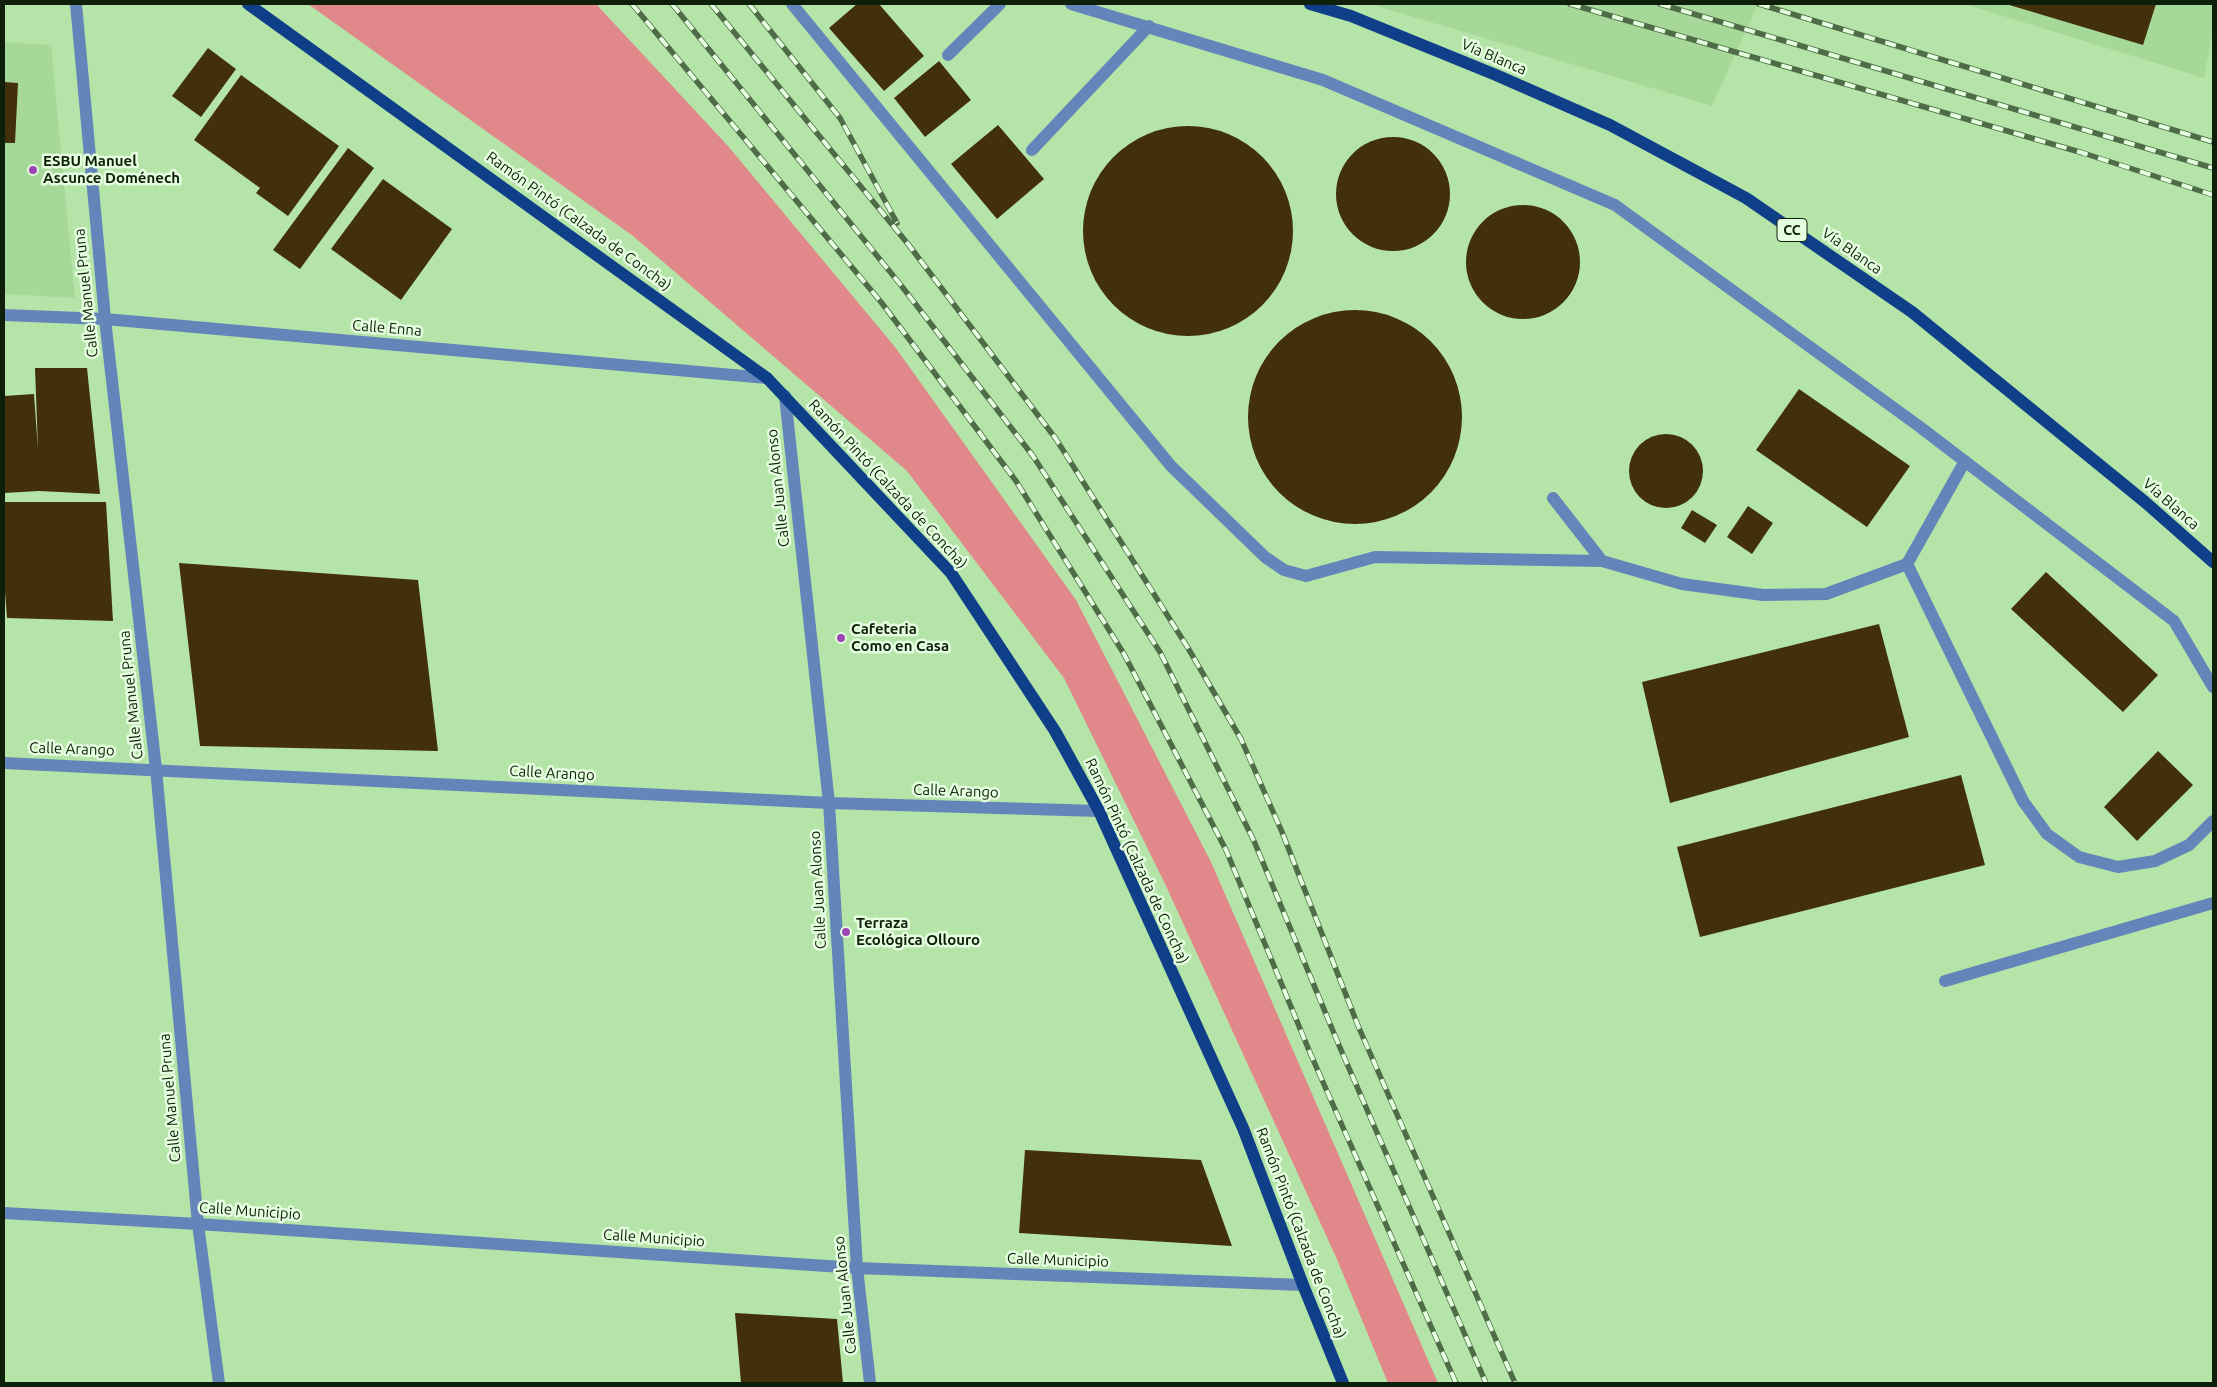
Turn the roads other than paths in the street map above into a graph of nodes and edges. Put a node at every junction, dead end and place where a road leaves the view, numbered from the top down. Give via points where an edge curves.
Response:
1 (76, 4) edge
2 (248, 4) edge
3 (792, 4) edge
4 (1000, 4) edge
5 (1071, 4) edge
6 (1310, 4) edge
7 (1149, 26) junction
8 (948, 55) dead end
9 (1032, 150) dead end
10 (4, 315) edge
11 (104, 319) junction
12 (767, 378) junction
13 (784, 396) junction
14 (1965, 461) junction
15 (1553, 498) dead end
16 (1602, 561) junction
17 (2212, 561) edge
18 (1907, 564) junction
19 (2213, 687) edge
20 (4, 762) edge
21 (156, 769) junction
22 (829, 803) junction
23 (1099, 811) junction
24 (2213, 821) edge
25 (2213, 903) edge
26 (1945, 981) dead end
27 (4, 1213) edge
28 (198, 1224) junction
29 (857, 1268) junction
30 (1303, 1285) junction
31 (219, 1383) edge
32 (870, 1383) edge
33 (1343, 1383) edge

1 - 11 street, Calle Manuel Pruna
2 - 12 main road, Ramón Pintó (Calzada de Concha)
3 - 16 street via 1171,466 1265,557 1284,570 1306,576 1375,557
4 - 8 street
5 - 7 street
6 - 17 main road, Vía Blanca / CC via 1351,16 1610,125 1746,198 1912,312 2145,502
7 - 9 street
7 - 14 street via 1323,80 1614,205
10 - 11 street, Calle Enna
11 - 12 street, Calle Enna
11 - 21 street, Calle Manuel Pruna
12 - 13 main road, Ramón Pintó (Calzada de Concha)
13 - 22 street, Calle Juan Alonso
13 - 23 main road, Ramón Pintó (Calzada de Concha) via 950,573 1055,731
14 - 18 street
14 - 19 street via 2174,621
15 - 16 street
16 - 18 street via 1682,584 1763,595 1826,594
18 - 24 street via 2023,801 2047,834 2079,857 2118,867 2155,861 2189,845
20 - 21 street, Calle Arango
21 - 22 street, Calle Arango
21 - 28 street, Calle Manuel Pruna
22 - 23 street, Calle Arango
22 - 29 street, Calle Juan Alonso
23 - 30 main road, Ramón Pintó (Calzada de Concha) via 1243,1128
25 - 26 street
27 - 28 street, Calle Municipio
28 - 29 street, Calle Municipio
28 - 31 street, Calle Manuel Pruna
29 - 30 street, Calle Municipio
29 - 32 street, Calle Juan Alonso
30 - 33 main road, Ramón Pintó (Calzada de Concha)

